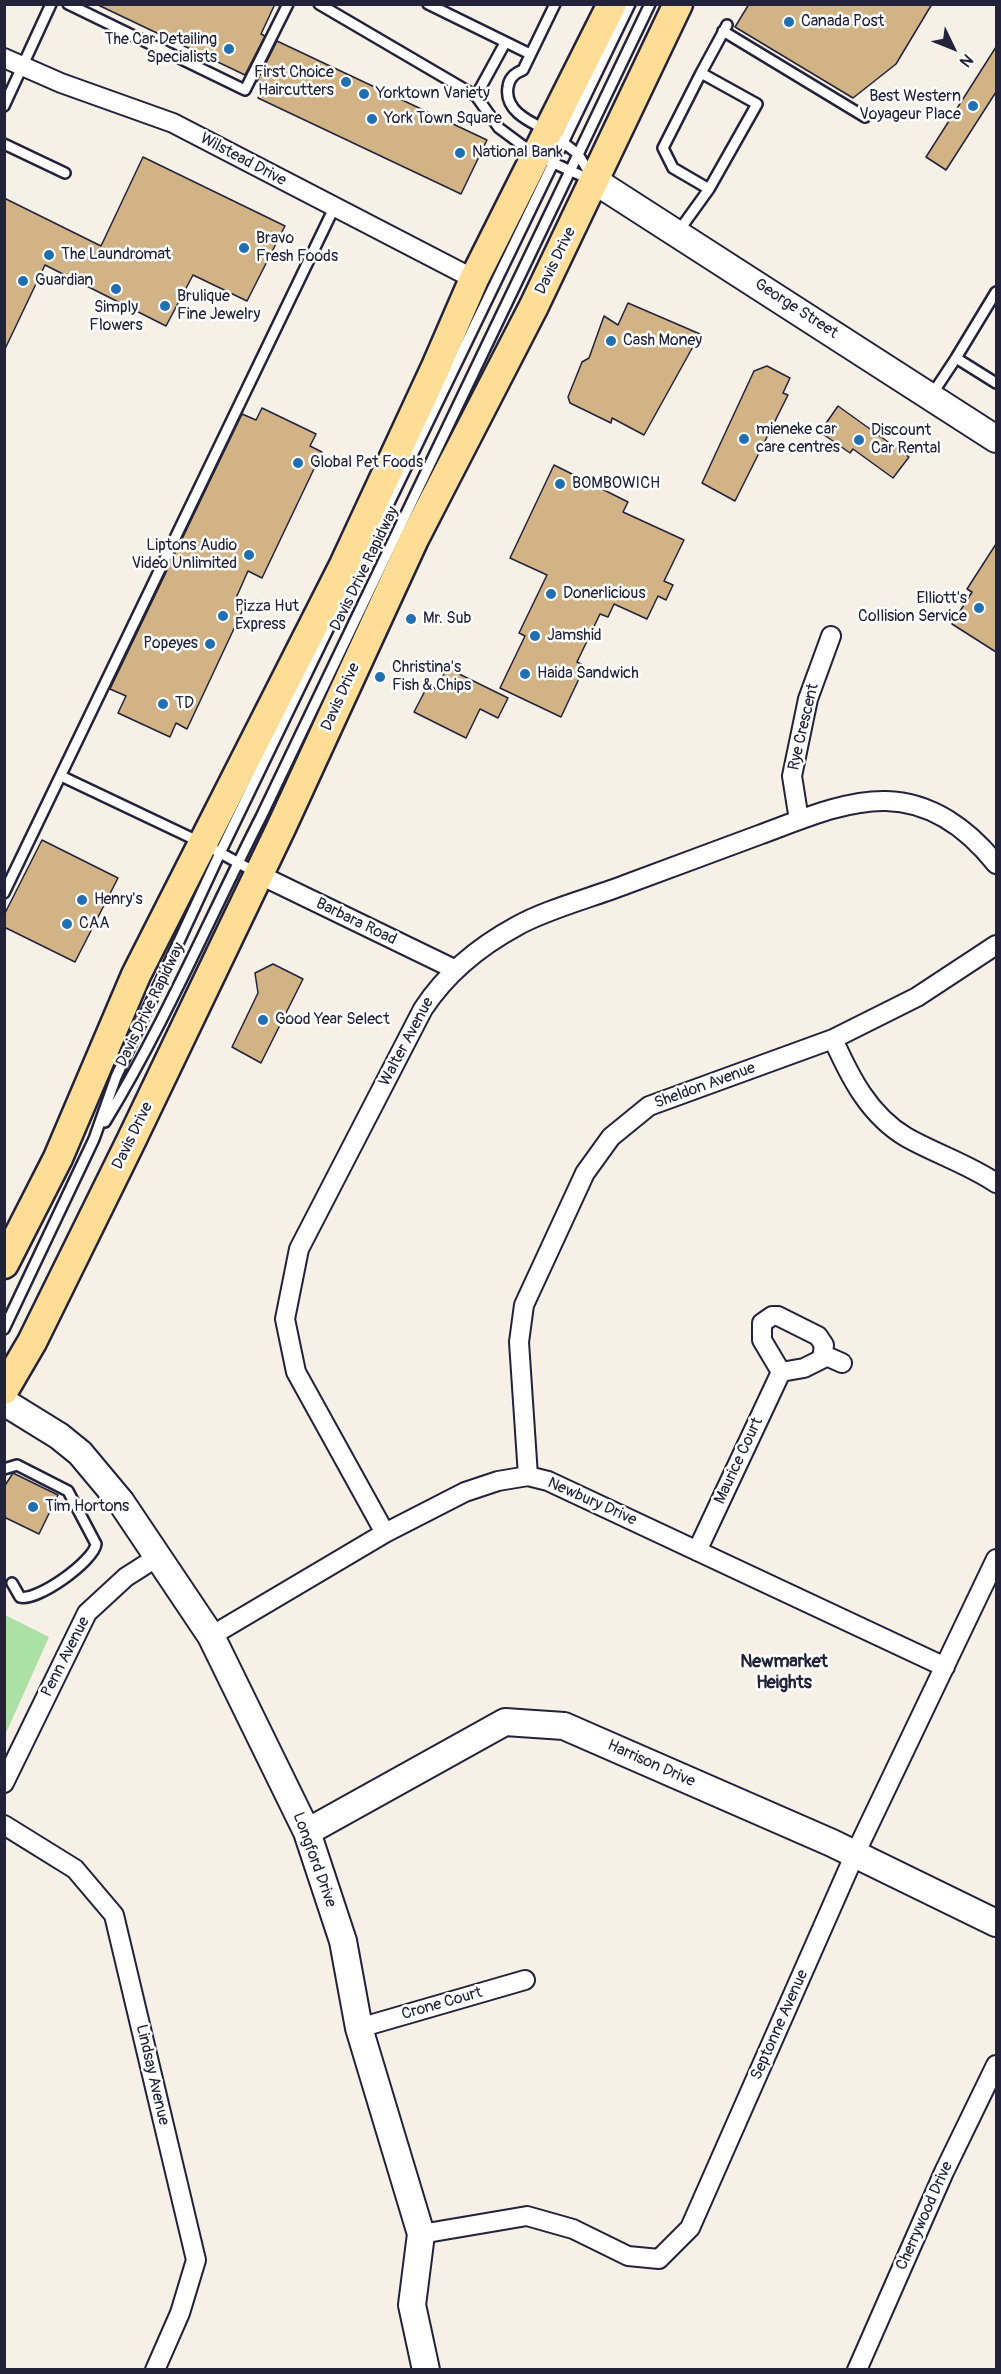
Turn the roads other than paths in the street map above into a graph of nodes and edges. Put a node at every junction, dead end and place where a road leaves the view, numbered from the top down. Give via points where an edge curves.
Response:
1 (51, 4) edge
2 (68, 4) edge
3 (288, 4) edge
4 (319, 4) edge
5 (428, 4) edge
6 (555, 4) edge
7 (612, 4) edge
8 (630, 4) edge
9 (650, 4) edge
10 (678, 4) edge
11 (505, 43) junction
12 (530, 54) junction
13 (13, 62) edge
14 (701, 73) junction
15 (476, 96) junction
16 (4, 106) edge
17 (865, 117) dead end
18 (4, 144) edge
19 (550, 148) junction
20 (578, 154) junction
21 (65, 173) dead end
22 (582, 176) junction
23 (709, 189) junction
24 (334, 208) junction
25 (678, 232) junction
26 (474, 279) junction
27 (996, 292) edge
28 (956, 358) junction
29 (996, 383) edge
30 (931, 396) junction
31 (996, 439) edge
32 (831, 636) dead end
33 (61, 776) junction
34 (799, 820) junction
35 (211, 848) junction
36 (996, 864) edge
37 (248, 868) junction
38 (4, 893) edge
39 (996, 945) edge
40 (454, 969) junction
41 (833, 1039) junction
42 (94, 1139) junction
43 (996, 1183) edge
44 (4, 1264) edge
45 (4, 1329) edge
46 (824, 1355) junction
47 (842, 1362) dead end
48 (781, 1372) junction
49 (4, 1390) edge
50 (4, 1402) edge
51 (4, 1469) edge
52 (528, 1476) junction
53 (385, 1533) junction
54 (697, 1551) junction
55 (159, 1556) junction
56 (996, 1559) edge
57 (12, 1583) dead end
58 (211, 1636) junction
59 (945, 1667) junction
60 (4, 1783) edge
61 (4, 1825) edge
62 (307, 1832) junction
63 (855, 1854) junction
64 (996, 1923) edge
65 (525, 1980) dead end
66 (359, 2028) junction
67 (996, 2065) edge
68 (421, 2234) junction
69 (865, 2367) edge
70 (155, 2370) edge
71 (426, 2370) edge

1 - 13 lane
2 - 3 lane via 245,90
4 - 15 lane
5 - 11 lane
6 - 12 lane
7 - 19 main road
8 - 19 lane, Davis Drive Rapidway
9 - 20 lane
10 - 22 main road, Davis Drive
11 - 12 lane
11 - 15 lane
12 - 19 lane via 523,70 515,73 508,84 507,99
13 - 16 lane
13 - 24 street, Wilstead Drive via 173,123
14 - 17 lane via 725,28
14 - 23 lane via 663,148 673,168
14 - 23 lane via 757,104
15 - 19 lane via 499,128
18 - 21 lane
19 - 20 lane
19 - 22 lane
19 - 26 main road
19 - 35 lane, Davis Drive Rapidway via 538,198
20 - 22 lane
20 - 22 lane
22 - 25 street, George Street
22 - 37 main road, Davis Drive via 534,306 467,431
23 - 25 lane
24 - 26 street, Wilstead Drive
24 - 33 lane
25 - 30 street, George Street
26 - 35 main road
27 - 28 lane
28 - 29 lane
28 - 30 lane
30 - 31 street, George Street
32 - 34 street, Rye Crescent via 808,699 792,776
33 - 35 lane
33 - 38 lane
34 - 36 street, Walter Avenue via 861,803 887,801 909,805 959,825
34 - 40 street, Walter Avenue via 517,925
35 - 37 lane
35 - 42 lane, Davis Drive Rapidway
35 - 44 main road via 136,975 58,1158
37 - 40 street, Barbara Road
37 - 42 lane, Davis Drive Rapidway via 141,1063
37 - 49 main road, Davis Drive via 131,1141 32,1342
39 - 41 street, Sheldon Avenue via 917,997
40 - 53 street, Walter Avenue via 423,1009 300,1249 285,1319 296,1372
41 - 43 street via 855,1086 883,1120 904,1136
41 - 52 street, Sheldon Avenue via 649,1106 628,1120 598,1154 550,1245 524,1305 519,1342
42 - 45 lane, Davis Drive Rapidway
46 - 47 street
46 - 48 street via 813,1365
46 - 48 street via 824,1345 818,1336 778,1316 766,1318 760,1328 762,1340
48 - 54 street, Maurice Court
50 - 55 street, Longford Drive via 80,1453
51 - 57 lane via 17,1465 66,1489 96,1544 89,1558 38,1595 20,1597
52 - 53 street, Newbury Drive via 465,1492
52 - 54 street, Newbury Drive via 548,1481
53 - 58 street, Newbury Drive
54 - 59 street, Newbury Drive
55 - 58 street, Longford Drive
55 - 60 street, Penn Avenue via 126,1577 87,1613
56 - 59 street, Septonne Avenue
58 - 62 street, Longford Drive
59 - 63 street, Septonne Avenue
61 - 70 street, Lindsay Avenue via 75,1869 114,1916 196,2260 180,2313
62 - 63 street, Harrison Drive via 505,1722 564,1726
62 - 66 street, Longford Drive via 343,1941
63 - 64 street, Harrison Drive
63 - 68 street, Septonne Avenue via 690,2228 659,2259 628,2256 573,2229 527,2216
65 - 66 street, Crone Court
66 - 68 street, Longford Drive
67 - 69 street, Cherrywood Drive via 944,2172
68 - 71 street, Longford Drive via 412,2305

